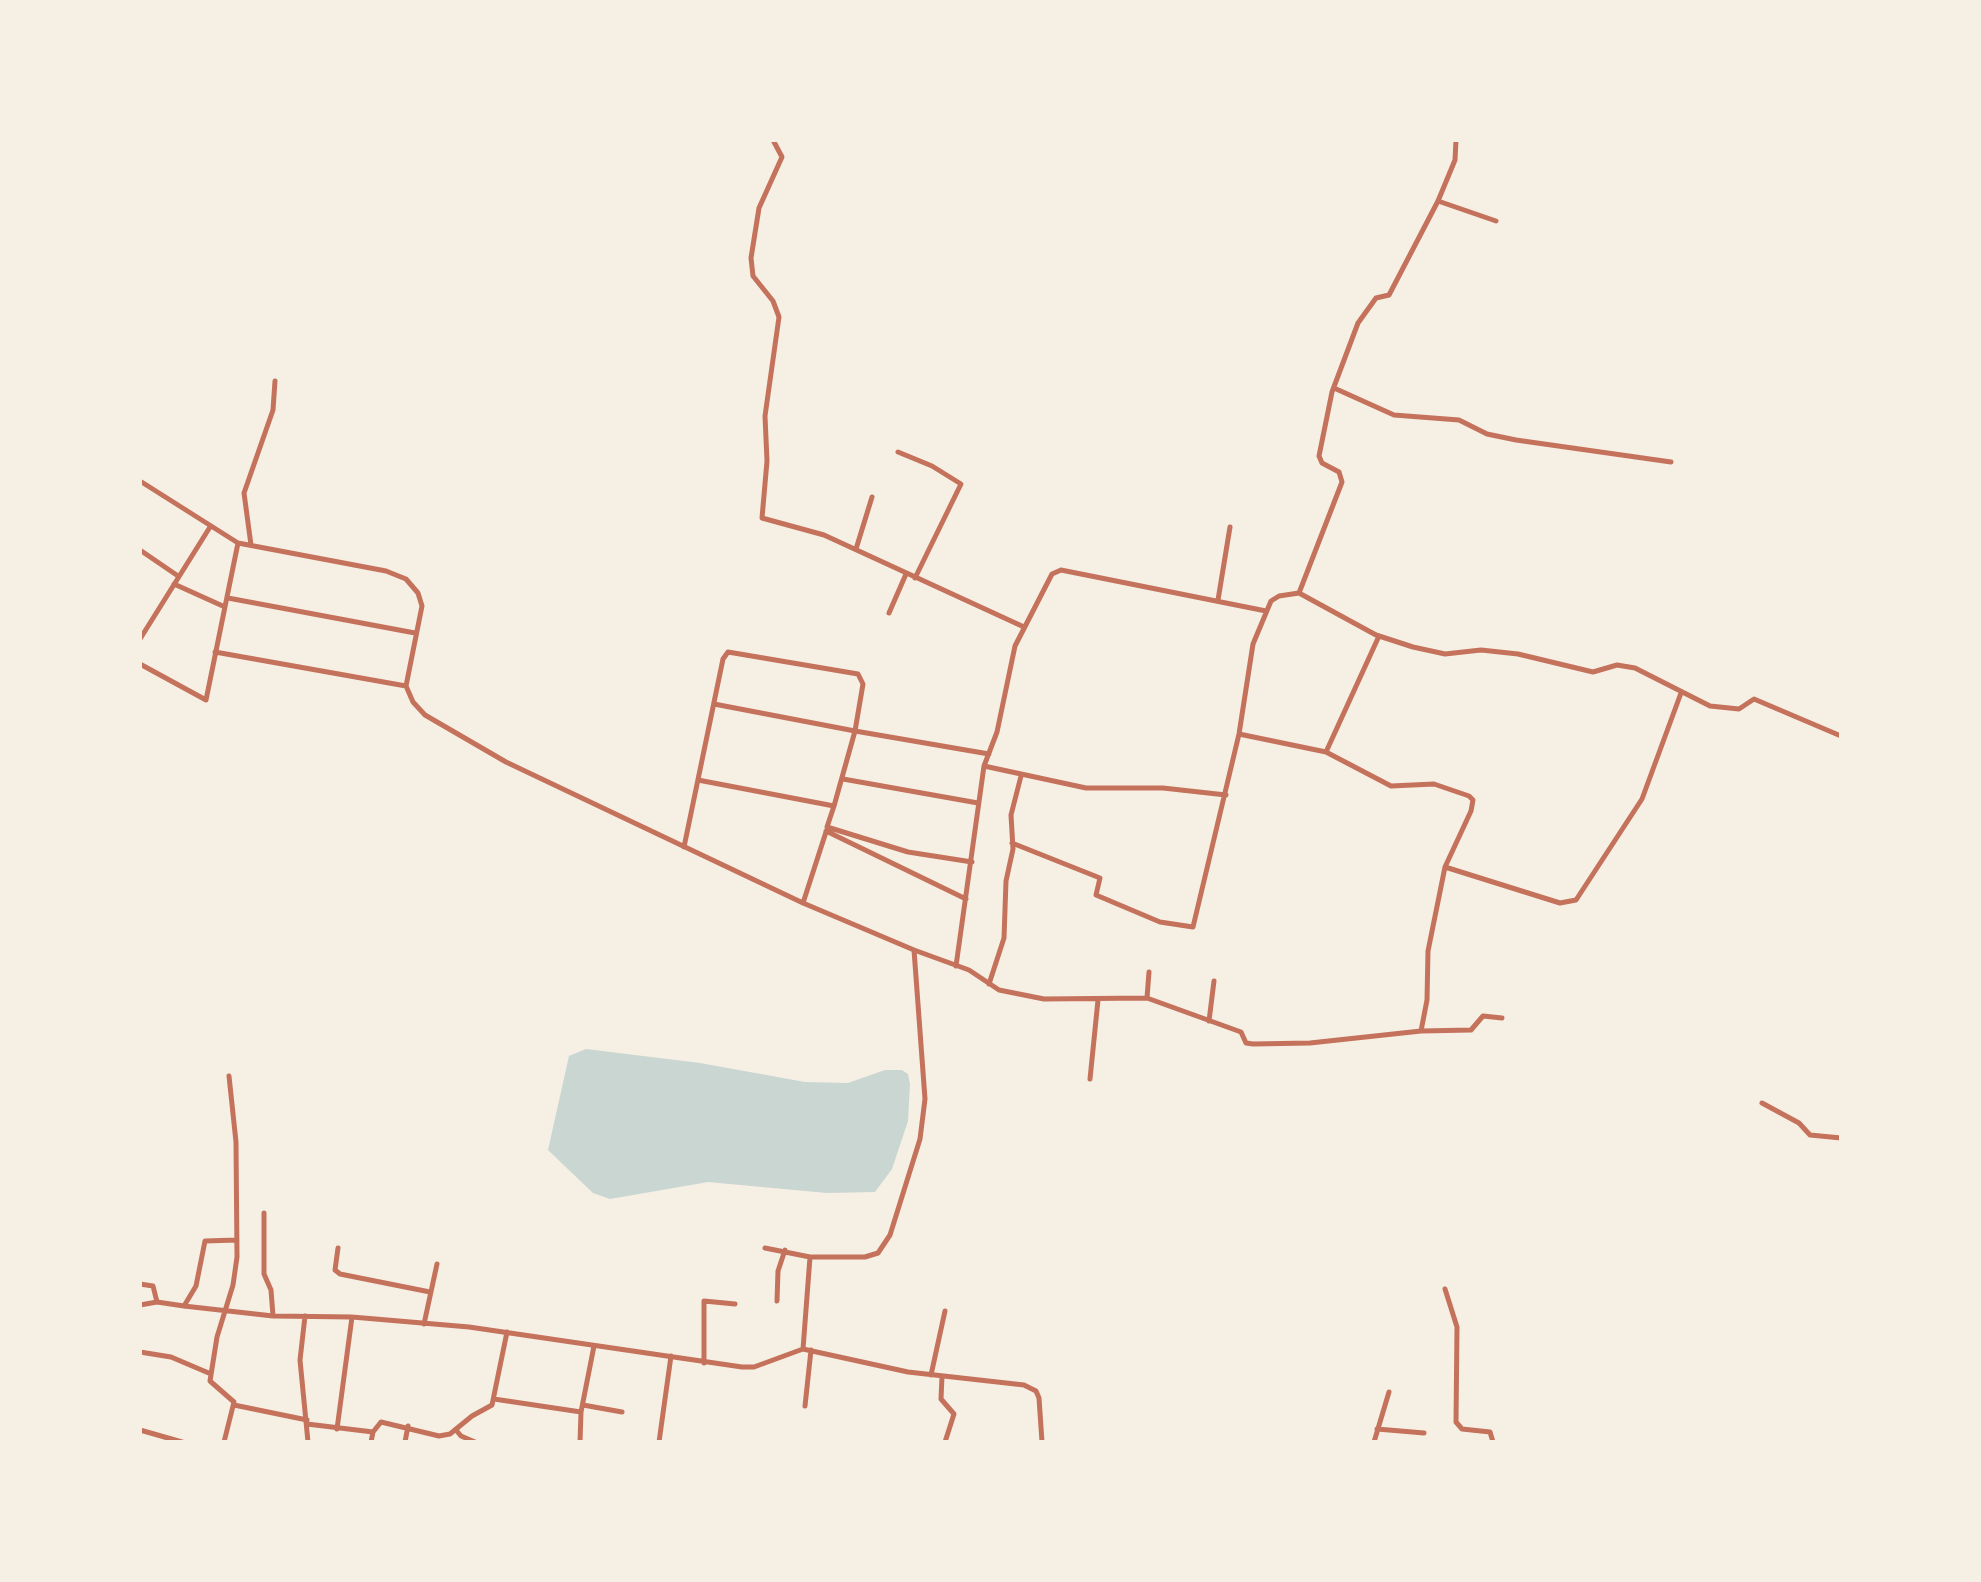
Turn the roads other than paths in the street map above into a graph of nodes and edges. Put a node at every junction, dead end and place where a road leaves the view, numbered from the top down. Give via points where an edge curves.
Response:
1 (773, 140) edge
2 (1456, 140) edge
3 (1438, 201) junction
4 (1496, 221) dead end
5 (275, 381) dead end
6 (1334, 388) junction
7 (898, 452) dead end
8 (1671, 462) dead end
9 (140, 481) edge
10 (872, 497) dead end
11 (210, 527) junction
12 (1230, 527) dead end
13 (238, 543) junction
14 (251, 545) junction
15 (856, 549) junction
16 (140, 550) edge
17 (906, 574) junction
18 (178, 576) junction
19 (915, 578) junction
20 (174, 584) junction
21 (1299, 593) junction
22 (228, 598) junction
23 (1218, 600) junction
24 (225, 607) junction
25 (1266, 611) junction
26 (889, 613) dead end
27 (1024, 627) junction
28 (415, 633) junction
29 (1379, 636) junction
30 (140, 639) edge
31 (215, 652) junction
32 (140, 664) edge
33 (406, 686) junction
34 (1681, 693) junction
35 (714, 704) junction
36 (855, 731) junction
37 (1239, 734) junction
38 (1841, 736) edge
39 (1326, 752) junction
40 (989, 754) junction
41 (984, 766) junction
42 (1021, 776) junction
43 (843, 779) junction
44 (698, 780) junction
45 (1226, 795) junction
46 (978, 803) junction
47 (834, 806) junction
48 (826, 829) junction
49 (1012, 843) junction
50 (684, 847) junction
51 (972, 862) junction
52 (1445, 867) junction
53 (966, 899) junction
54 (803, 903) junction
55 (914, 950) junction
56 (956, 966) junction
57 (1149, 972) dead end
58 (1214, 981) dead end
59 (989, 984) junction
60 (1147, 998) junction
61 (1098, 1000) junction
62 (1502, 1018) dead end
63 (1209, 1021) junction
64 (1421, 1031) junction
65 (229, 1076) dead end
66 (1090, 1079) dead end
67 (1762, 1103) dead end
68 (1841, 1138) edge
69 (264, 1213) dead end
70 (237, 1240) junction
71 (338, 1248) dead end
72 (765, 1248) dead end
73 (785, 1250) junction
74 (810, 1257) junction
75 (437, 1264) dead end
76 (140, 1284) edge
77 (1445, 1289) dead end
78 (430, 1292) junction
79 (777, 1301) dead end
80 (157, 1302) junction
81 (735, 1304) dead end
82 (140, 1305) edge
83 (184, 1306) junction
84 (224, 1310) junction
85 (945, 1311) dead end
86 (273, 1316) junction
87 (305, 1316) junction
88 (352, 1317) junction
89 (424, 1324) junction
90 (507, 1332) junction
91 (594, 1346) junction
92 (803, 1349) junction
93 (811, 1350) junction
94 (140, 1352) edge
95 (671, 1356) junction
96 (704, 1363) junction
97 (211, 1374) junction
98 (931, 1375) junction
99 (942, 1376) junction
100 (1389, 1392) dead end
101 (494, 1399) junction
102 (234, 1405) junction
103 (805, 1406) dead end
104 (582, 1409) junction
105 (622, 1412) dead end
106 (307, 1422) junction
107 (408, 1426) junction
108 (337, 1429) junction
109 (1377, 1429) junction
110 (140, 1430) edge
111 (456, 1430) junction
112 (373, 1432) junction
113 (1424, 1433) dead end
114 (1041, 1441) edge
115 (182, 1442) edge
116 (224, 1442) edge
117 (308, 1442) edge
118 (371, 1442) edge
119 (405, 1442) edge
120 (475, 1442) edge
121 (580, 1442) edge
122 (659, 1442) edge
123 (945, 1442) edge
124 (1374, 1442) edge
125 (1493, 1442) edge

1 - 15 street via 782,157 759,208 751,258 753,276 779,317 765,416 761,515
2 - 3 street via 1455,160
3 - 4 street
3 - 6 street via 1389,295 1376,298 1358,323
5 - 14 street via 273,410 244,493
6 - 8 street via 1394,415 1459,420 1516,440
6 - 21 street via 1319,456 1337,469 1342,482
7 - 19 street via 961,484
9 - 11 street
10 - 15 street
11 - 13 street
11 - 18 street
12 - 23 street
13 - 14 street
13 - 22 street
14 - 28 street via 406,579 421,599
15 - 17 street
16 - 18 street
17 - 19 street
17 - 26 street
18 - 20 street
19 - 27 street
20 - 24 street
20 - 30 street
21 - 25 street via 1274,597
21 - 29 street
22 - 24 street
22 - 28 street
23 - 25 street
23 - 27 street via 1061,570 1050,577
24 - 31 street
25 - 37 street via 1248,662
27 - 40 street
28 - 33 street
29 - 34 street via 1430,651 1518,654 1593,672 1617,665
29 - 39 street
31 - 32 street via 206,700
31 - 33 street
33 - 50 street via 416,706 451,732
34 - 38 street via 1710,706 1739,709 1754,699
34 - 52 street via 1642,799 1576,900 1560,903
35 - 36 street
35 - 36 street via 723,659 733,650 852,672 863,684
35 - 44 street
36 - 40 street
36 - 43 street
37 - 39 street
37 - 45 street
39 - 52 street via 1391,786 1434,784 1473,800
40 - 41 street
41 - 42 street
41 - 46 street
42 - 45 street via 1086,788
42 - 49 street via 1011,815
43 - 46 street
43 - 47 street
44 - 47 street
44 - 50 street
45 - 49 street via 1193,927 1160,922 1096,895 1100,878
46 - 51 street
47 - 48 street
48 - 51 street via 908,852
48 - 53 street
48 - 54 street
49 - 59 street via 1004,938
50 - 54 street
51 - 53 street
52 - 64 street via 1429,942
53 - 56 street
54 - 55 street
55 - 56 street
55 - 74 street via 925,1099 920,1139 890,1235 878,1253 865,1257
56 - 59 street
57 - 60 street
58 - 63 street
59 - 61 street via 1018,996
60 - 61 street
60 - 63 street
61 - 66 street
62 - 64 street via 1483,1016 1471,1030
63 - 64 street via 1241,1032 1246,1043 1253,1044
65 - 70 street
67 - 68 street via 1810,1135
69 - 86 street via 264,1274
70 - 83 street via 205,1241 196,1286
70 - 84 street via 236,1269
71 - 78 street via 335,1270 340,1274
72 - 73 street
73 - 74 street
73 - 79 street
74 - 92 street
75 - 78 street
76 - 80 street via 153,1286
77 - 125 street via 1457,1327 1456,1422 1462,1429 1490,1432
78 - 89 street
80 - 82 street
80 - 83 street
81 - 96 street via 704,1301
83 - 84 street
84 - 86 street
84 - 97 street
85 - 98 street
86 - 87 street
87 - 88 street
87 - 106 street via 300,1360
88 - 89 street
88 - 108 street
89 - 90 street
90 - 91 street
90 - 101 street
91 - 95 street
91 - 104 street
92 - 93 street
92 - 96 street via 754,1367
93 - 98 street
93 - 103 street
94 - 97 street via 171,1357
95 - 96 street
95 - 122 street
97 - 102 street via 211,1385 231,1397
98 - 99 street
99 - 114 street via 1031,1388 1039,1398
99 - 123 street via 941,1399 954,1414
100 - 109 street
101 - 104 street
101 - 111 street
102 - 106 street
102 - 116 street
104 - 105 street
104 - 121 street
106 - 108 street
106 - 117 street
107 - 111 street via 443,1436
107 - 112 street via 381,1422
107 - 119 street
108 - 112 street
109 - 113 street
109 - 124 street
110 - 115 street
111 - 120 street
112 - 118 street

